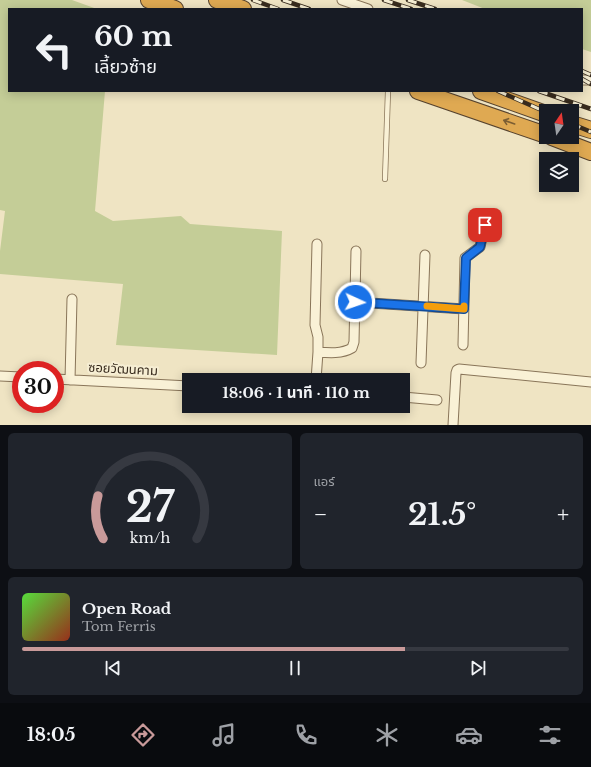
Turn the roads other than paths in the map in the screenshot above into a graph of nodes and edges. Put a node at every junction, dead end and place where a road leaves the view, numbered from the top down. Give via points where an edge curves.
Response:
1 (149, 0) edge
2 (211, 0) edge
3 (217, 0) edge
4 (342, 0) edge
5 (172, 8) edge
6 (235, 8) edge
7 (240, 8) edge
8 (365, 8) edge
9 (388, 92) edge
10 (421, 92) edge
11 (484, 92) edge
12 (539, 109) edge
13 (579, 122) edge
14 (579, 126) edge
15 (591, 126) edge
16 (591, 130) edge
17 (539, 133) edge
18 (570, 144) edge
19 (591, 152) edge
20 (385, 179) dead end
21 (487, 214) dead end
22 (317, 244) dead end
23 (356, 250) dead end
24 (425, 255) dead end
25 (72, 299) dead end
26 (355, 302) junction
27 (423, 306) junction
28 (464, 309) junction
29 (463, 345) dead end
30 (318, 352) junction
31 (421, 364) dead end
32 (316, 373) edge
33 (0, 376) edge
34 (12, 377) edge
35 (64, 380) edge
36 (70, 380) junction
37 (591, 382) edge
38 (182, 386) edge
39 (410, 398) edge
40 (437, 400) dead end
41 (453, 425) edge

1 - 5 highway
2 - 6 lane
3 - 7 highway
4 - 8 street
9 - 20 lane
17 -> 10 highway
11 - 12 highway
13 - 15 lane
14 - 16 highway
18 - 19 highway
21 - 28 street via 480,247 466,258
22 - 30 street via 315,325
23 - 26 street
24 - 27 street
25 - 36 street
26 - 27 street
26 - 30 street via 352,348 346,352
27 - 28 street
27 - 31 street
28 - 29 street
30 - 32 street
33 - 34 street
35 - 36 street, ซอยวัฒนคาม
36 - 38 street, ซอยวัฒนคาม
37 - 41 street via 459,369 456,373
39 - 40 street

